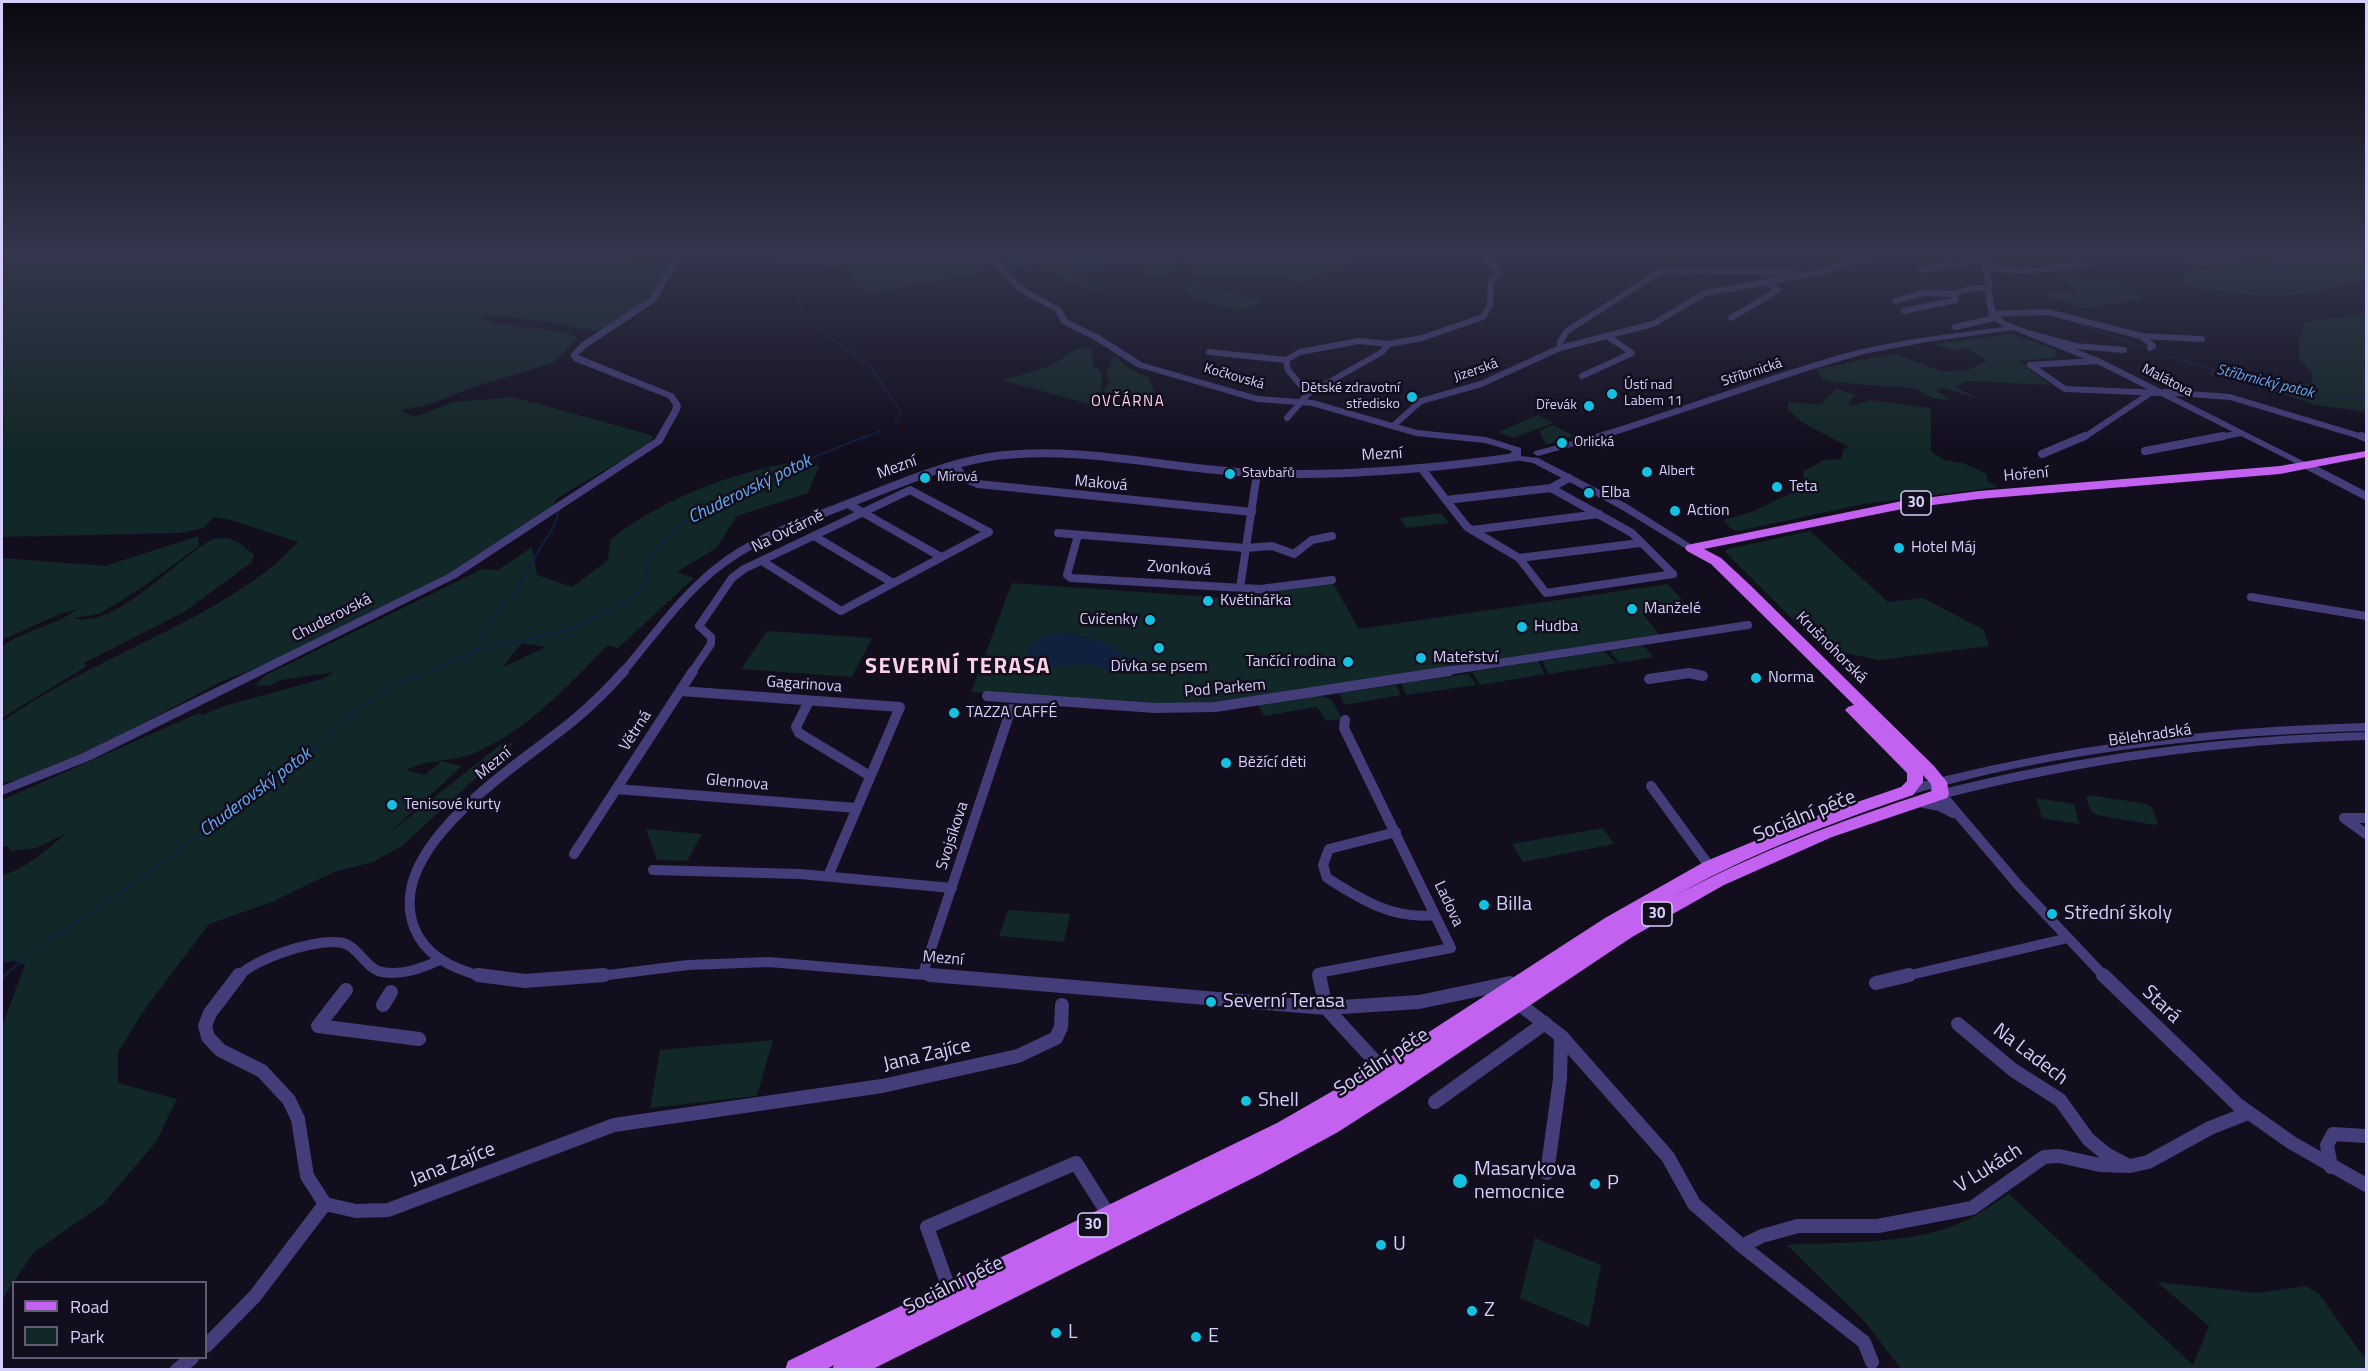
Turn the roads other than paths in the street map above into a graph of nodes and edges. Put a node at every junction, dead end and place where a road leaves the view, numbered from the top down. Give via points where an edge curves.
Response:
1 (622, 320) edge
2 (1064, 320) edge
3 (1470, 320) edge
4 (1584, 320) edge
5 (1660, 320) edge
6 (1979, 320) edge
7 (2000, 320) edge
8 (2083, 320) edge
9 (1955, 327) dead end
10 (2013, 328) junction
11 (2029, 335) junction
12 (1607, 336) junction
13 (2141, 336) junction
14 (2202, 339) dead end
15 (1389, 344) junction
16 (1560, 348) junction
17 (2150, 348) dead end
18 (2124, 350) dead end
19 (1209, 352) dead end
20 (1286, 360) junction
21 (2098, 361) junction
22 (1582, 376) dead end
23 (2163, 392) junction
24 (1308, 394) junction
25 (2149, 394) junction
26 (1300, 401) junction
27 (1287, 418) dead end
28 (1393, 426) junction
29 (2241, 434) junction
30 (2367, 438) edge
31 (2145, 451) dead end
32 (1517, 453) junction
33 (2042, 454) dead end
34 (2367, 454) edge
35 (1537, 457) junction
36 (955, 465) junction
37 (2308, 466) junction
38 (1422, 469) junction
39 (1257, 473) junction
40 (1569, 478) junction
41 (1551, 488) junction
42 (2367, 496) edge
43 (1446, 500) junction
44 (848, 504) junction
45 (863, 512) junction
46 (1252, 512) junction
47 (1599, 514) junction
48 (1472, 530) junction
49 (1058, 533) dead end
50 (1078, 535) junction
51 (814, 536) junction
52 (1332, 537) dead end
53 (1640, 543) junction
54 (1246, 548) junction
55 (1692, 548) junction
56 (941, 557) junction
57 (1519, 558) junction
58 (762, 561) junction
59 (1332, 580) dead end
60 (892, 583) junction
61 (1240, 588) junction
62 (2251, 597) dead end
63 (2367, 616) edge
64 (1748, 625) dead end
65 (699, 626) joint
66 (1703, 676) dead end
67 (1649, 680) dead end
68 (680, 691) junction
69 (987, 696) dead end
70 (809, 701) junction
71 (1011, 709) dead end
72 (1346, 720) dead end
73 (2367, 727) edge
74 (2367, 736) edge
75 (870, 776) junction
76 (1930, 781) junction
77 (1651, 786) dead end
78 (616, 789) junction
79 (1960, 789) junction
80 (2, 791) edge
81 (1912, 796) junction
82 (856, 808) junction
83 (1958, 816) junction
84 (2367, 818) edge
85 (1396, 832) junction
86 (2367, 834) edge
87 (574, 854) dead end
88 (1710, 867) junction
89 (653, 870) dead end
90 (828, 876) junction
91 (952, 888) junction
92 (1436, 915) junction
93 (2068, 938) junction
94 (440, 960) junction
95 (923, 973) junction
96 (1527, 978) junction
97 (1876, 983) dead end
98 (346, 990) dead end
99 (392, 992) dead end
100 (1519, 1004) junction
101 (383, 1005) dead end
102 (1062, 1005) dead end
103 (1326, 1008) junction
104 (1545, 1023) junction
105 (1958, 1024) dead end
106 (1561, 1036) junction
107 (419, 1039) dead end
108 (1392, 1077) junction
109 (1435, 1102) dead end
110 (2248, 1113) junction
111 (2367, 1136) edge
112 (2130, 1166) junction
113 (2331, 1167) junction
114 (1547, 1173) dead end
115 (2367, 1185) edge
116 (325, 1204) junction
117 (1110, 1217) junction
118 (1742, 1246) junction
119 (951, 1294) junction
120 (207, 1345) edge
121 (191, 1359) edge
122 (1872, 1362) dead end
123 (177, 1370) edge
124 (796, 1370) edge
125 (844, 1370) edge

1 - 80 street, Chuderovská via 574,355 671,396 676,410 659,441 452,576 97,752
2 - 26 street, Kočkovská via 1140,365 1257,399
3 - 15 street via 1432,335
4 - 16 street via 1567,331
5 - 12 street, Jizerská
6 - 9 street
7 - 10 street, Malátova
8 - 13 street
10 - 11 street, Malátova
10 - 35 street, Stříbrnická via 1843,357
11 - 18 street via 2039,334 2076,346
11 - 21 street, Malátova
12 - 16 street, Jizerská
12 - 22 street via 1632,353
13 - 14 street
13 - 17 street via 2153,346
15 - 20 street via 1359,341 1300,352
15 - 24 street via 1382,352
16 - 28 street, Jizerská via 1481,384 1421,401
19 - 20 street
20 - 24 street via 1288,370
21 - 23 street, Malátova
21 - 25 street via 2030,365 2065,389
23 - 25 street
23 - 29 street, Malátova
23 - 30 street via 2230,397
24 - 26 street
25 - 33 street via 2083,438
26 - 27 street
26 - 28 street, Kočkovská
28 - 32 street, Kočkovská via 1420,434 1494,442
29 - 31 street
29 - 37 street, Malátova
32 - 35 street, Kočkovská via 1524,460
32 - 38 street, Mezní
34 - 37 main road, Hoření / 30
35 - 40 street, Krušnohorská
36 - 39 street, Mezní via 1015,455 1066,454
36 - 44 street, Mezní
36 - 46 street, Maková via 964,478 978,484
37 - 42 street, Malátova
37 - 55 main road, Hoření / 30 via 1913,503
38 - 39 street, Mezní
38 - 43 street
39 - 46 street
40 - 41 street
40 - 55 street, Krušnohorská
41 - 43 street
41 - 47 street
43 - 48 street
44 - 45 street
44 - 94 street, Mezní via 750,546 708,575 600,697 446,827 414,873 408,907 422,945
45 - 51 street, Na Ovčárně
45 - 56 street
45 - 56 street, Na Ovčárně via 910,490 989,532
46 - 54 street
47 - 48 street
47 - 53 street via 1632,533
48 - 57 street
49 - 50 street
50 - 54 street
50 - 61 street, Zvonková via 1067,575 1071,578
51 - 58 street, Na Ovčárně
51 - 60 street
52 - 54 street via 1312,540 1294,554 1272,546
53 - 57 street
53 - 57 street via 1673,574 1546,592
54 - 61 street
55 - 76 main road, Krušnohorská
56 - 60 street
58 - 60 street via 841,610
58 - 65 street, Na Ovčárně via 732,578
59 - 61 street, Zvonková via 1268,589
62 - 63 street
64 - 69 street, Pod Parkem via 1215,707 1155,708
65 - 68 street, Větrná via 711,637 711,644
66 - 67 street via 1689,673
68 - 70 street, Gagarinova
68 - 78 street, Větrná
70 - 75 street via 796,727 799,733
70 - 75 street, Gagarinova via 900,707
71 - 91 street, Svojsíkova
72 - 85 street, Ladova via 1344,728
73 - 76 street, Bělehradská via 2150,741
74 - 79 street, Bělehradská via 2166,750 2072,764
75 - 82 street
76 - 79 street, Bělehradská
76 - 81 main road, Sociální péče / 30
76 - 81 main road via 1915,782
76 - 83 street, Stará
77 - 88 street
78 - 82 street, Glennova
78 - 87 street, Větrná
79 - 83 street via 1954,798
81 - 83 street, Stará
81 - 88 main road, Sociální péče / 30 via 1810,824
81 - 100 main road, Sociální péče / 30 via 1726,876 1625,932
82 - 90 street
83 - 93 street, Stará
84 - 86 street via 2344,818
85 - 92 street, Ladova
85 - 92 street via 1329,849 1323,865 1327,878 1395,915
88 - 96 main road, Sociální péče / 30 via 1612,922
89 - 90 street
90 - 91 street
91 - 95 street, Svojsíkova
92 - 103 street, Ladova via 1451,948 1318,973
93 - 97 street
93 - 110 street, Stará
94 - 95 street, Mezní via 491,978 537,981 680,965 769,962
94 - 116 street via 416,970 381,972 348,945 310,944 275,954 241,973 210,1013 205,1026 208,1037 220,1050 262,1071 289,1100 298,1119 307,1176
95 - 103 street, Mezní
96 - 103 street, Mezní via 1468,995 1404,1005
96 - 108 main road, Sociální péče / 30
98 - 107 street via 318,1026
99 - 101 street
100 - 104 street
100 - 108 main road, Sociální péče / 30
102 - 116 street, Jana Zajíce via 1056,1038 1018,1056 882,1086 614,1125 388,1210 356,1211
103 - 108 street
104 - 106 street
104 - 109 street
105 - 112 street, Na Ladech via 2013,1070 2060,1100 2088,1139
106 - 114 street via 1560,1079
106 - 118 street via 1668,1156 1694,1203
108 - 117 main road, Sociální péče / 30
108 - 125 main road, Sociální péče / 30 via 1330,1125 1253,1167
110 - 112 street, V Lukách via 2210,1128 2148,1162
110 - 113 street, Stará
111 - 113 street via 2333,1134 2327,1145
112 - 118 street, V Lukách via 2044,1157 1972,1208 1878,1226 1798,1226
113 - 115 street, Stará
116 - 120 street via 258,1295
117 - 119 main road, Sociální péče / 30
117 - 119 street, Sociální péče via 1076,1163 927,1227
118 - 122 street via 1864,1341
119 - 124 main road, Sociální péče / 30
121 - 123 street

